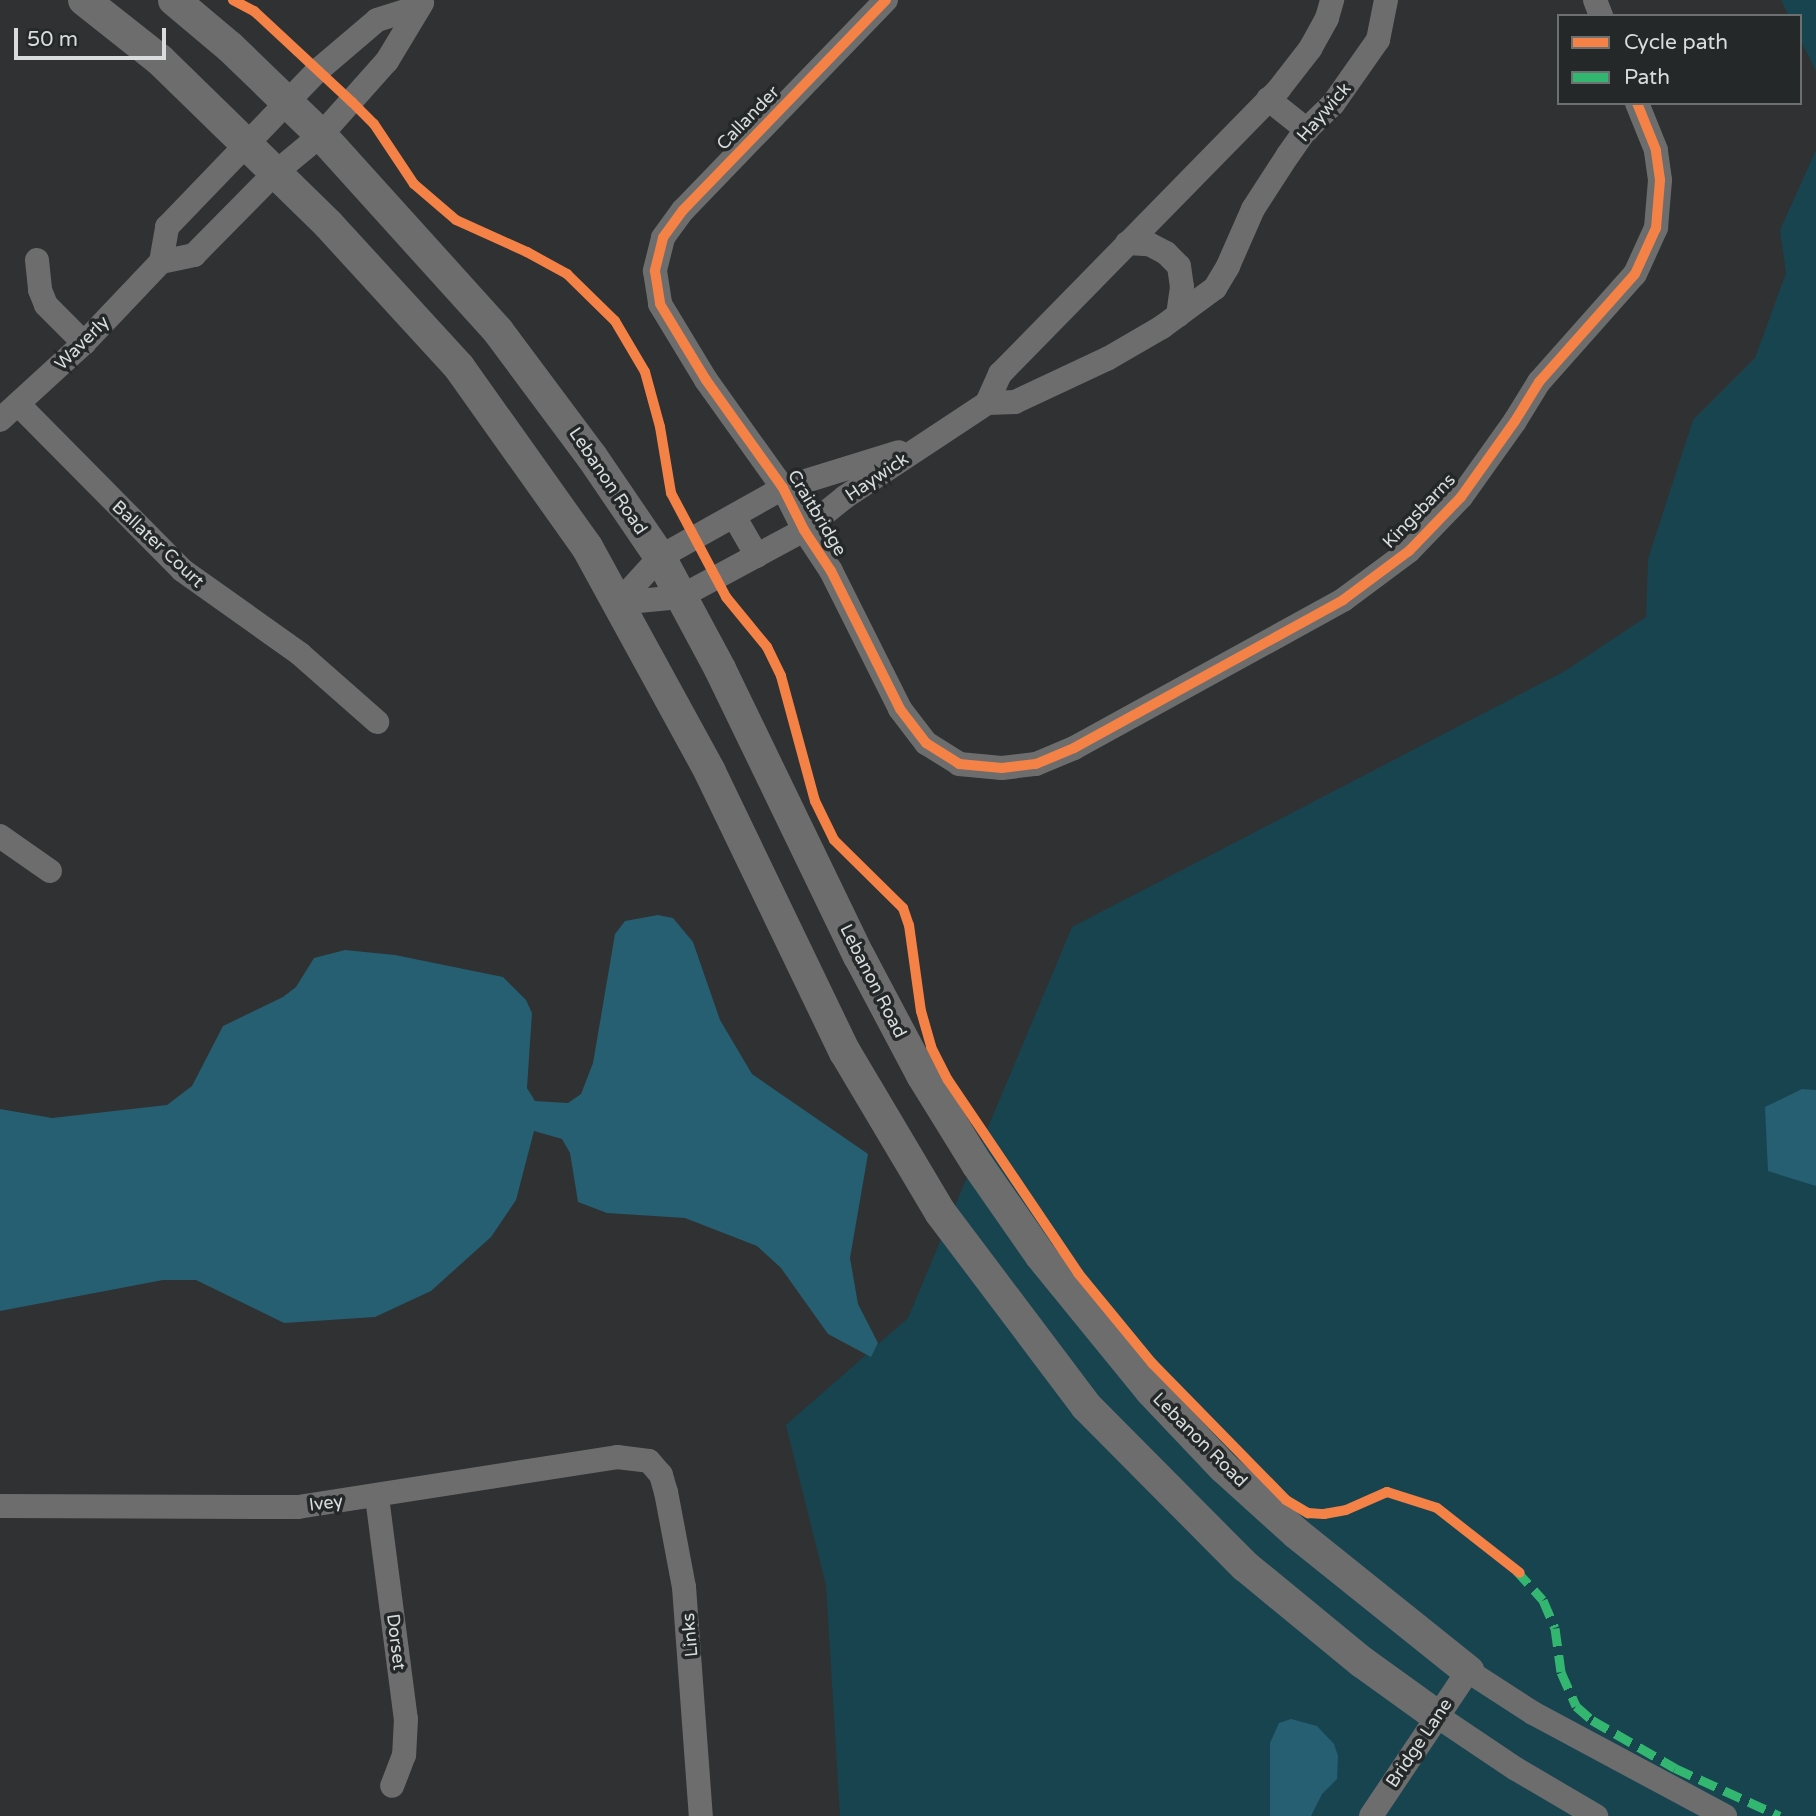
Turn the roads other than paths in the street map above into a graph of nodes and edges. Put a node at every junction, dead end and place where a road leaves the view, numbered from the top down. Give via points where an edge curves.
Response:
1 (84, 0) edge
2 (174, 0) edge
3 (886, 0) edge
4 (1332, 0) edge
5 (1386, 0) edge
6 (421, 3) edge
7 (1268, 99) junction
8 (286, 101) junction
9 (1638, 105) edge
10 (1307, 130) junction
11 (321, 135) junction
12 (245, 144) junction
13 (275, 173) junction
14 (1127, 243) junction
15 (37, 260) dead end
16 (161, 262) junction
17 (655, 271) joint
18 (1178, 316) junction
19 (85, 343) junction
20 (987, 403) junction
21 (9, 412) edge
22 (929, 441) junction
23 (782, 488) junction
24 (734, 516) junction
25 (804, 530) junction
26 (757, 556) junction
27 (660, 557) junction
28 (680, 597) junction
29 (618, 603) junction
30 (377, 722) dead end
31 (959, 764) joint
32 (0, 836) edge
33 (50, 871) dead end
34 (649, 1461) joint
35 (377, 1496) junction
36 (0, 1506) edge
37 (1468, 1671) junction
38 (1437, 1716) junction
39 (392, 1786) dead end
40 (701, 1816) edge
41 (1371, 1816) edge
42 (1596, 1816) edge
43 (1726, 1816) edge

1 - 12 main road via 160,60
2 - 8 main road, Lebanon Road
3 - 17 street, Callander via 683,209 663,238
4 - 7 street via 1310,49
5 - 10 street, Haywick via 1378,40 1333,104
6 - 8 street via 377,20 359,33
6 - 11 street via 387,61
7 - 10 street
7 - 14 street
8 - 11 main road, Lebanon Road
8 - 12 street
9 - 31 street, Kingsbarns via 1656,150 1660,180 1656,228 1635,274 1539,382 1461,497 1409,551 1343,600 1074,748 1036,764 1002,768
10 - 18 street, Haywick via 1253,209 1214,288
11 - 13 street
11 - 27 main road, Lebanon Road via 498,331 593,457
12 - 13 main road
12 - 16 street via 167,227
13 - 16 street via 194,255
13 - 29 main road via 328,223 459,368 587,547
14 - 18 street via 1149,244 1179,265
14 - 20 street via 1000,374
15 - 19 street via 46,305
16 - 19 street, Waverly
17 - 23 street, Craitbridge via 660,304 706,380
18 - 20 street, Haywick via 1107,359 1015,402
19 - 21 street, Waverly
20 - 22 street, Haywick
21 - 30 street, Ballater Court via 182,570 300,654
22 - 23 street, Haywick
22 - 25 street, Haywick
23 - 24 street, Haywick
23 - 25 street, Craitbridge
24 - 26 street
24 - 27 street, Haywick
25 - 26 street, Haywick
25 - 31 street, Craitbridge via 831,570 900,709 926,743
26 - 28 street, Haywick
27 - 28 main road, Lebanon Road
27 - 29 street, Haywick
28 - 29 street, Haywick
28 - 37 main road, Lebanon Road via 750,725 859,956 922,1075 1041,1256 1151,1391 1223,1466 1296,1533
29 - 38 main road via 710,772 845,1052 940,1212 1086,1406 1245,1566 1362,1662
32 - 33 street
34 - 35 street, Ivey via 617,1457
34 - 40 street, Links via 661,1475 666,1492 684,1587
35 - 36 street, Ivey via 298,1507
35 - 39 street, Dorset via 406,1719 404,1755
37 - 38 street, Bridge Lane
37 - 43 street, Lebanon Road via 1533,1713
38 - 41 street, Bridge Lane
38 - 42 street

